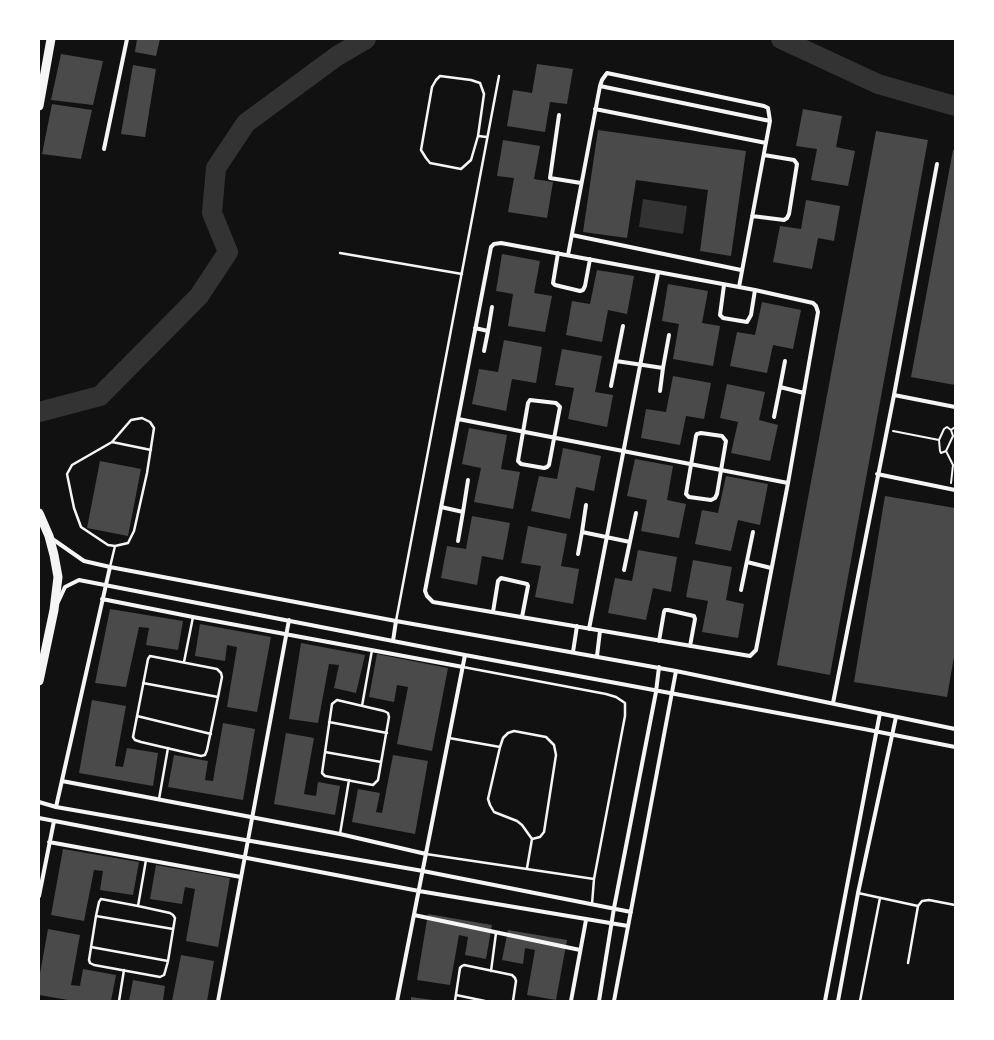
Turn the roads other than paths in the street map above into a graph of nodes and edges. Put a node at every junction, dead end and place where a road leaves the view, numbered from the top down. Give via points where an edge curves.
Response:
1 (51, 39) edge
2 (127, 39) edge
3 (499, 76) dead end
4 (600, 86) junction
5 (39, 106) edge
6 (595, 109) junction
7 (559, 116) dead end
8 (770, 121) junction
9 (478, 136) junction
10 (487, 137) junction
11 (766, 143) junction
12 (104, 149) dead end
13 (764, 155) junction
14 (937, 164) dead end
15 (581, 182) junction
16 (752, 216) junction
17 (572, 236) junction
18 (340, 253) dead end
19 (558, 253) junction
20 (568, 255) junction
21 (590, 259) junction
22 (741, 270) junction
23 (658, 273) junction
24 (462, 274) junction
25 (724, 285) junction
26 (739, 287) junction
27 (755, 290) junction
28 (492, 307) dead end
29 (623, 326) dead end
30 (476, 328) junction
31 (488, 331) junction
32 (669, 335) dead end
33 (484, 351) dead end
34 (616, 361) junction
35 (785, 361) dead end
36 (640, 365) junction
37 (663, 368) junction
38 (611, 386) dead end
39 (780, 387) junction
40 (660, 392) dead end
41 (804, 393) junction
42 (894, 395) junction
43 (955, 407) edge
44 (774, 417) dead end
45 (458, 420) junction
46 (523, 432) junction
47 (554, 438) junction
48 (112, 442) junction
49 (151, 450) junction
50 (623, 451) junction
51 (691, 464) junction
52 (721, 470) junction
53 (877, 474) junction
54 (468, 480) dead end
55 (788, 483) junction
56 (955, 490) edge
57 (586, 505) dead end
58 (441, 507) junction
59 (463, 512) junction
60 (636, 512) dead end
61 (39, 513) edge
62 (582, 532) junction
63 (753, 532) dead end
64 (49, 536) junction
65 (606, 537) junction
66 (458, 541) dead end
67 (630, 542) junction
68 (115, 546) junction
69 (578, 554) dead end
70 (747, 562) junction
71 (110, 567) junction
72 (771, 568) junction
73 (624, 570) dead end
74 (105, 584) junction
75 (741, 590) dead end
76 (102, 599) junction
77 (54, 610) junction
78 (493, 612) junction
79 (193, 617) junction
80 (522, 617) junction
81 (289, 620) junction
82 (396, 621) junction
83 (577, 626) junction
84 (589, 629) junction
85 (600, 631) junction
86 (286, 634) junction
87 (659, 640) junction
88 (393, 641) junction
89 (690, 646) junction
90 (372, 650) junction
91 (573, 652) junction
92 (465, 656) junction
93 (596, 656) junction
94 (184, 662) junction
95 (463, 667) junction
96 (659, 667) junction
97 (676, 671) junction
98 (39, 682) edge
99 (143, 682) junction
100 (656, 692) junction
101 (672, 694) junction
102 (218, 698) junction
103 (833, 703) junction
104 (362, 706) junction
105 (880, 713) junction
106 (137, 716) junction
107 (896, 717) junction
108 (329, 722) junction
109 (955, 729) edge
110 (878, 732) junction
111 (386, 733) junction
112 (211, 734) junction
113 (893, 735) junction
114 (449, 738) junction
115 (500, 747) junction
116 (955, 747) edge
117 (168, 748) junction
118 (325, 752) junction
119 (381, 762) junction
120 (349, 780) junction
121 (62, 781) junction
122 (159, 799) junction
123 (39, 802) edge
124 (56, 807) junction
125 (252, 817) junction
126 (39, 818) edge
127 (54, 821) junction
128 (340, 834) junction
129 (532, 839) junction
130 (248, 841) junction
131 (49, 842) junction
132 (426, 854) junction
133 (245, 857) junction
134 (146, 860) junction
135 (527, 868) junction
136 (423, 871) junction
137 (241, 877) junction
138 (594, 879) junction
139 (419, 891) junction
140 (858, 893) junction
141 (39, 896) edge
142 (880, 898) junction
143 (592, 904) junction
144 (955, 905) edge
145 (138, 906) junction
146 (918, 906) junction
147 (614, 908) junction
148 (631, 912) junction
149 (414, 915) junction
150 (96, 916) junction
151 (586, 920) junction
152 (612, 924) junction
153 (628, 926) junction
154 (173, 929) junction
155 (496, 932) junction
156 (91, 947) junction
157 (580, 950) junction
158 (168, 961) junction
159 (908, 963) dead end
160 (124, 970) junction
161 (491, 971) junction
162 (456, 995) junction
163 (119, 1001) edge
164 (218, 1001) edge
165 (397, 1001) edge
166 (455, 1001) edge
167 (485, 1001) edge
168 (513, 1001) edge
169 (571, 1001) edge
170 (599, 1001) edge
171 (614, 1001) edge
172 (825, 1001) edge
173 (838, 1001) edge
174 (860, 1001) edge

1 - 5 highway
2 - 12 street
3 - 10 lane
4 - 6 street
4 - 8 street
4 - 8 street via 607,73 764,106 770,112
6 - 11 street
6 - 15 street
7 - 15 street via 550,178
8 - 11 street
9 - 9 lane via 471,160 461,169 430,163 426,158 421,150 432,87 440,76 480,83 484,94
9 - 10 lane
10 - 24 lane
11 - 13 street
13 - 16 street
13 - 16 street via 794,160 797,164 789,214 784,220
14 - 42 street
15 - 17 street
16 - 22 street
17 - 20 street
17 - 22 street
18 - 24 lane
19 - 20 street
19 - 21 street via 555,285 580,291 584,290
19 - 30 street via 494,244 491,247
20 - 21 street
21 - 23 street
22 - 26 street
23 - 25 street
23 - 36 street
24 - 82 lane
25 - 26 street
25 - 27 street via 720,315 723,318 747,322
26 - 27 street
27 - 41 street via 813,303 816,306 818,312
28 - 31 street
29 - 34 street
30 - 31 street
30 - 45 street
31 - 33 street
32 - 37 street
34 - 36 street
34 - 38 street
35 - 39 street
36 - 37 street
36 - 50 street
37 - 40 street
39 - 41 street
39 - 44 street
41 - 55 street
42 - 43 street
42 - 53 street
45 - 46 street
45 - 58 street
46 - 47 street
46 - 47 street via 518,461 521,464 547,468
46 - 47 street via 530,400 556,403 560,407
47 - 50 street
48 - 49 lane
48 - 49 lane via 131,420 142,418 150,422 154,428
48 - 68 lane via 72,465 67,474 81,527
49 - 68 lane via 134,531 128,543
50 - 51 street
50 - 65 street
51 - 52 street
51 - 52 street via 686,494 689,497 711,500 715,498
51 - 52 street via 697,434 722,436 726,441
52 - 55 street
53 - 56 street
53 - 103 street
54 - 59 street
55 - 72 street
57 - 62 street
58 - 59 street
58 - 78 street via 425,591 427,596 433,602
59 - 66 street
60 - 67 street
61 - 64 highway
62 - 65 street
62 - 69 street
63 - 70 street
64 - 71 street via 84,561
64 - 77 highway via 58,577
65 - 67 street
65 - 84 street
67 - 73 street
68 - 71 lane
70 - 72 street
70 - 75 street
71 - 74 street
71 - 82 street
72 - 89 street via 754,654 750,656
74 - 76 street
74 - 77 street via 79,580 65,588
74 - 81 street
76 - 79 street
76 - 121 street
77 - 98 highway
78 - 80 street
78 - 80 street via 498,581 501,578 526,583 528,586
79 - 86 street
79 - 94 lane
80 - 83 street
81 - 86 street
81 - 88 street
82 - 88 street
82 - 91 street
83 - 84 street
83 - 91 street
84 - 85 street
85 - 87 street
85 - 93 street
86 - 90 street
86 - 125 street
87 - 89 street
87 - 89 street via 664,612 668,610 694,616
88 - 92 street
90 - 95 street
90 - 104 lane
91 - 93 street
92 - 95 street
92 - 100 street
93 - 96 street
94 - 99 lane via 150,656
94 - 102 lane via 217,669 221,673
95 - 114 street
95 - 138 lane via 606,694 625,703 625,716
96 - 97 street
96 - 100 street
97 - 101 street
97 - 103 street
99 - 102 lane
99 - 106 lane
100 - 101 street
100 - 147 street
101 - 110 street
101 - 148 street
102 - 112 lane
103 - 105 street
104 - 108 lane via 337,700 332,704
104 - 111 lane via 388,713
105 - 107 street
105 - 110 street
106 - 112 lane
106 - 117 lane via 133,737
107 - 109 street
107 - 113 street
108 - 111 lane
108 - 118 lane
110 - 113 street
110 - 172 street
111 - 119 lane
112 - 117 lane via 205,755
113 - 116 street
113 - 140 street
114 - 115 lane
114 - 132 street
115 - 129 lane via 488,799 490,805 494,812 522,825
115 - 129 lane via 503,738 514,730 546,737 554,745 556,755 544,832 540,837
117 - 122 lane
118 - 119 lane
118 - 120 lane via 322,773 325,776
119 - 120 lane via 378,780 373,785
120 - 128 lane
121 - 122 street
121 - 124 street
122 - 125 street
123 - 124 street
124 - 130 street
125 - 128 street
125 - 130 street
126 - 127 street
127 - 131 street
127 - 133 street
128 - 132 street
129 - 135 lane
130 - 133 street
130 - 136 street
131 - 134 street
131 - 141 street
132 - 135 lane
132 - 136 street
133 - 137 street
133 - 139 street
134 - 137 street
134 - 145 lane
135 - 138 lane
136 - 139 street
136 - 143 street
137 - 164 street
138 - 143 lane
139 - 149 street
139 - 151 street
140 - 142 lane
140 - 173 street
142 - 146 lane
142 - 174 lane
143 - 147 street
144 - 146 lane via 929,900 922,901
145 - 150 lane via 101,899
145 - 154 lane via 170,913 174,918
146 - 159 lane
147 - 148 street
147 - 152 street
148 - 153 street
149 - 155 street
149 - 165 street
150 - 154 lane
150 - 156 lane
151 - 152 street
151 - 157 street
152 - 153 street
152 - 170 street
153 - 171 street
154 - 158 lane
155 - 157 street
155 - 161 lane
156 - 158 lane
156 - 160 lane via 90,963
157 - 169 street
158 - 160 lane via 165,972 160,977
160 - 163 lane
161 - 162 lane via 462,966
161 - 168 lane via 512,975 515,978
162 - 166 lane
162 - 167 lane

